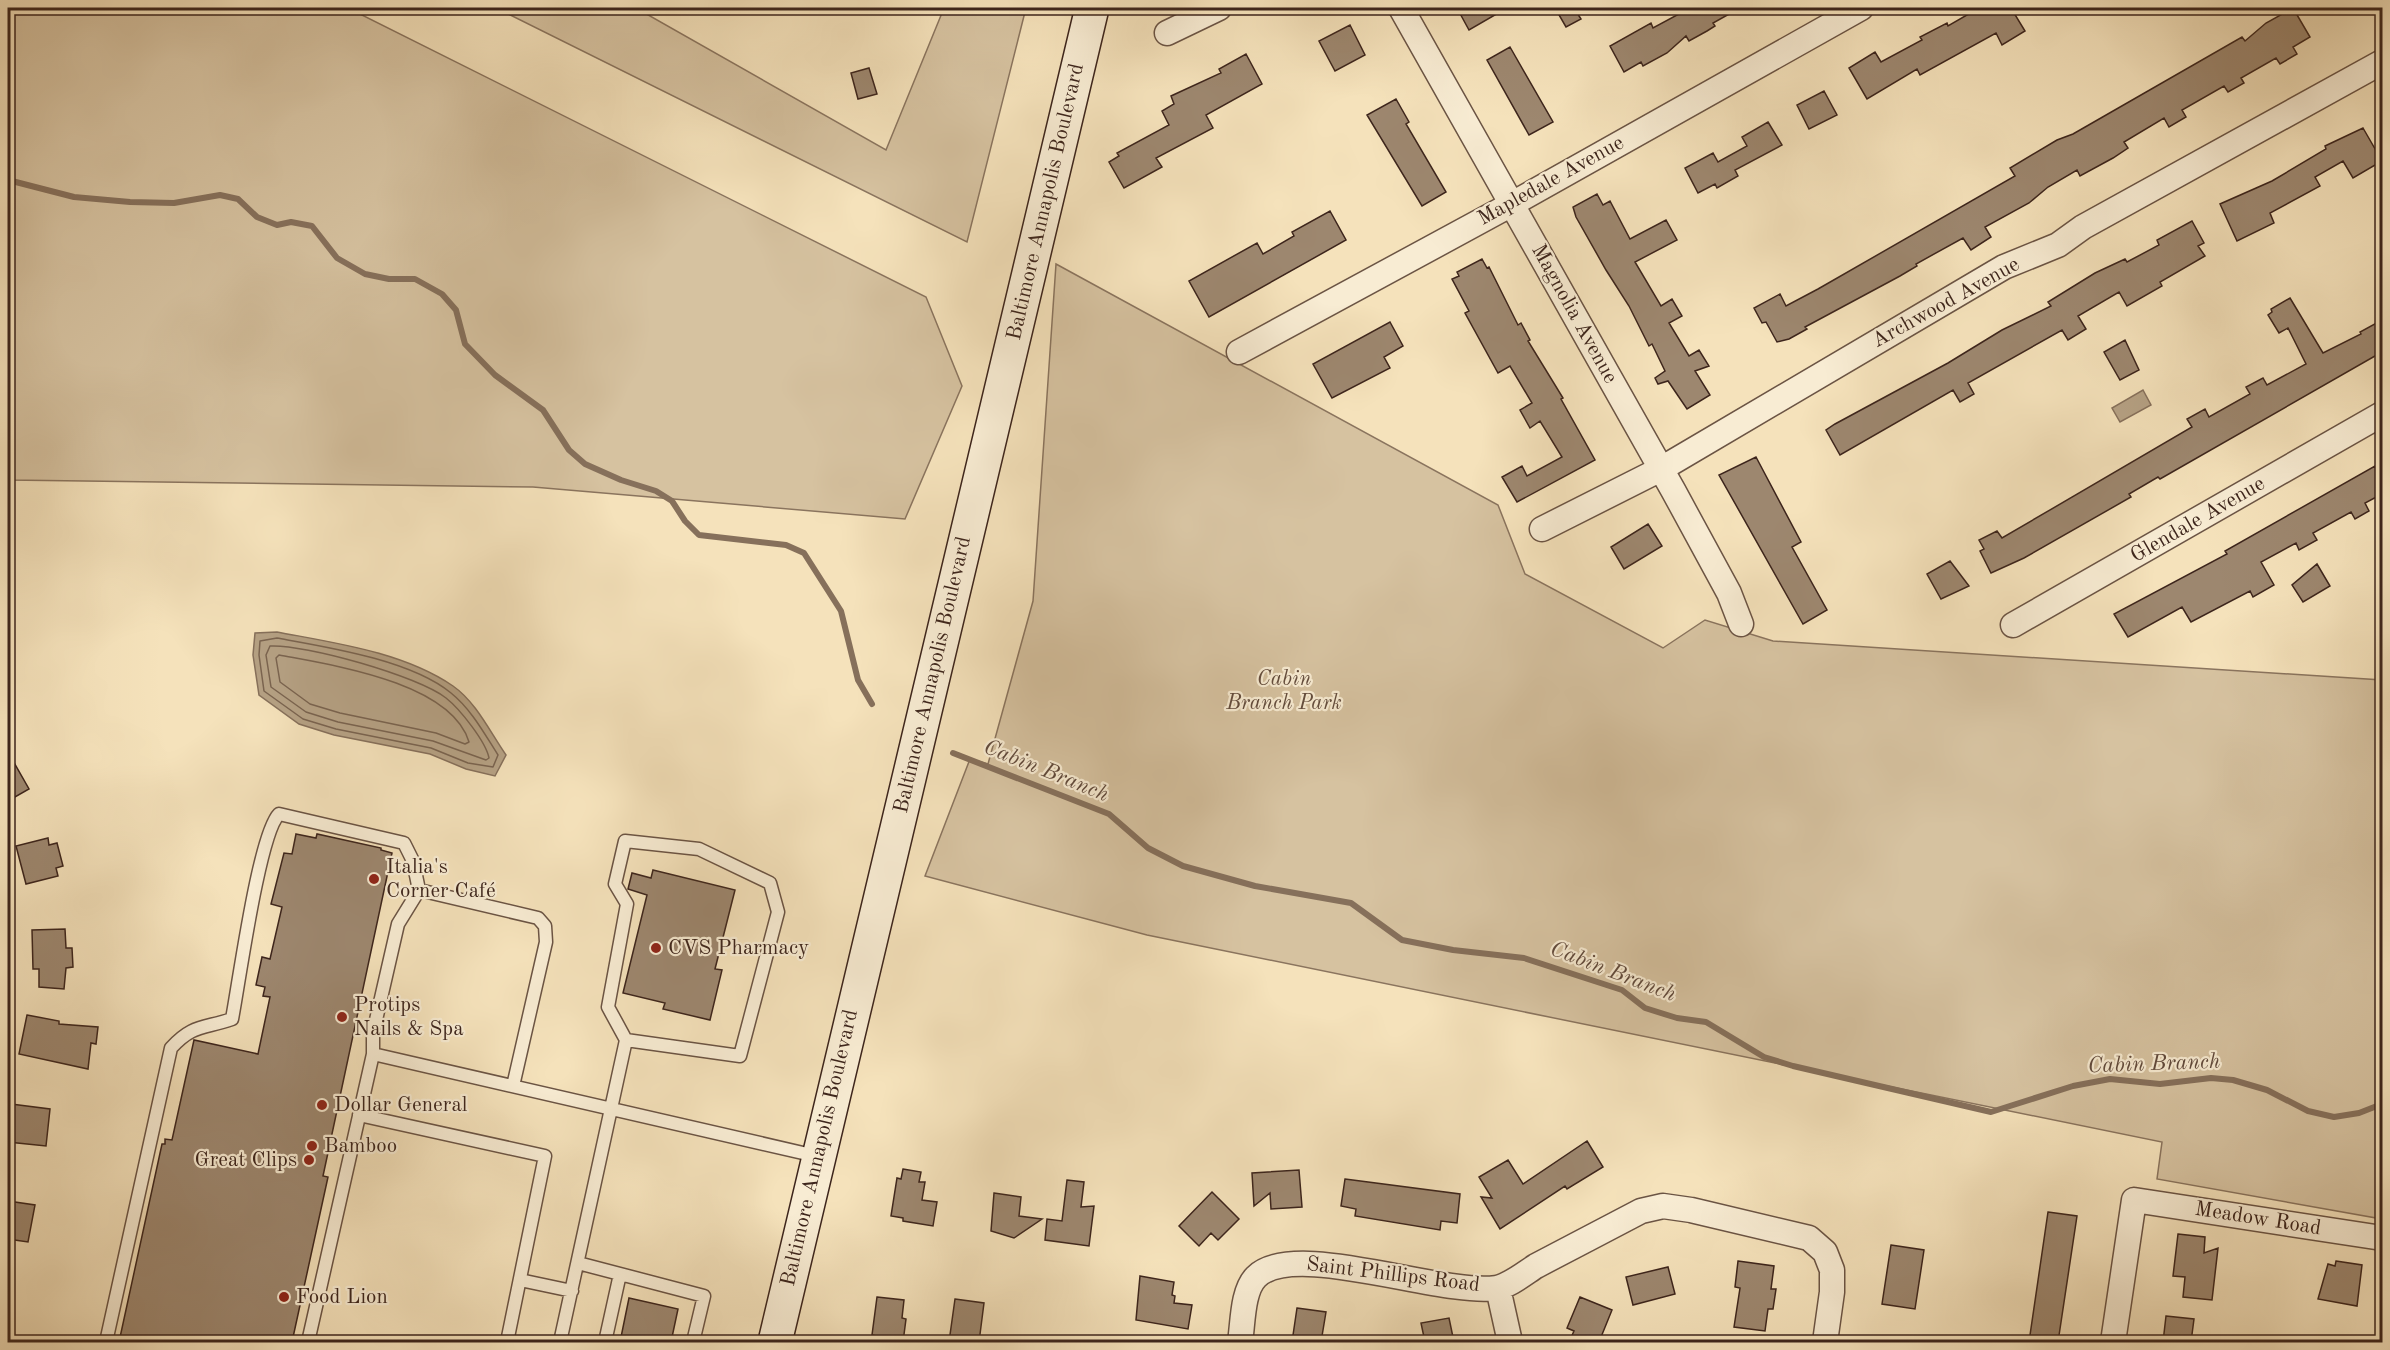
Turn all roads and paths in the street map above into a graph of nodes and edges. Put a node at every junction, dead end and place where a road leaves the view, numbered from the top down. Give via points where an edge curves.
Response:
1 (1092, 8) edge
2 (1219, 8) edge
3 (1401, 8) edge
4 (1861, 8) edge
5 (1167, 33) dead end
6 (2382, 62) edge
7 (1512, 204) junction
8 (1239, 352) dead end
9 (2382, 414) edge
10 (1661, 470) junction
11 (1542, 530) dead end
12 (1741, 624) dead end
13 (2013, 626) dead end
14 (419, 890) junction
15 (627, 1040) junction
16 (373, 1054) junction
17 (513, 1086) junction
18 (613, 1109) junction
19 (359, 1115) junction
20 (818, 1157) junction
21 (2382, 1238) edge
22 (578, 1263) junction
23 (620, 1274) junction
24 (520, 1280) junction
25 (1498, 1288) junction
26 (572, 1291) junction
27 (106, 1342) edge
28 (308, 1342) edge
29 (507, 1342) edge
30 (560, 1342) edge
31 (605, 1342) edge
32 (693, 1342) edge
33 (775, 1342) edge
34 (1240, 1342) edge
35 (1510, 1342) edge
36 (1825, 1342) edge
37 (2113, 1342) edge

1 - 20 main road, Baltimore Annapolis Boulevard
2 - 5 street
3 - 7 street, Magnolia Avenue
4 - 7 street, Mapledale Avenue
6 - 10 street, Archwood Avenue via 2083,227 2058,245 2004,267
7 - 8 street, Mapledale Avenue
7 - 10 street, Magnolia Avenue
9 - 13 street, Glendale Avenue
10 - 11 street, Archwood Avenue
10 - 12 street, Magnolia Avenue via 1729,593
14 - 16 lane via 398,924 373,1033
14 - 17 lane via 538,918 545,926 546,942
14 - 27 lane via 413,861 404,843 279,814 271,822 232,1019 195,1028 171,1048
15 - 15 lane via 608,1007 627,904 615,884 625,841 699,849 770,883 778,912 740,1056
15 - 18 lane
16 - 17 lane
16 - 19 lane
17 - 18 lane
18 - 20 lane
18 - 22 lane
19 - 24 lane via 545,1156
19 - 28 lane
20 - 33 main road, Baltimore Annapolis Boulevard
21 - 37 street, Meadow Road via 2134,1200
22 - 23 lane
22 - 26 lane
23 - 31 lane
23 - 32 lane via 704,1296
24 - 26 lane
24 - 29 lane
25 - 34 street, Saint Phillips Road via 1440,1284 1287,1262 1255,1277 1248,1293
25 - 35 street
25 - 36 street, Saint Phillips Road via 1641,1211 1663,1206 1691,1210 1809,1238 1825,1252 1832,1270
26 - 30 lane

